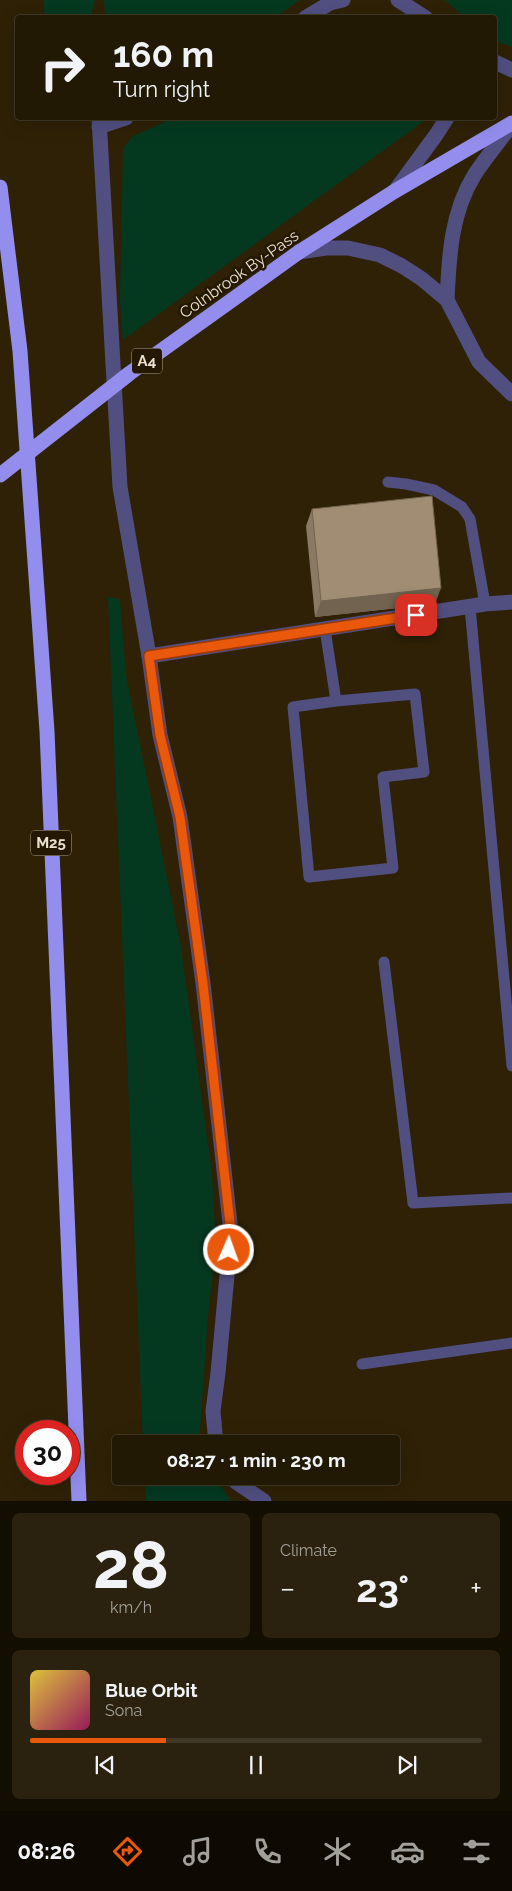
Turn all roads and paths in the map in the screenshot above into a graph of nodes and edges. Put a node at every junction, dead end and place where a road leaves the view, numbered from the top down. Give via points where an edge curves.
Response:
1 (343, 0) edge
2 (398, 0) edge
3 (310, 15) edge
4 (421, 15) edge
5 (497, 63) edge
6 (512, 70) edge
7 (112, 120) edge
8 (446, 120) edge
9 (99, 122) edge
10 (512, 123) edge
11 (0, 187) edge
12 (395, 191) junction
13 (299, 252) junction
14 (447, 300) junction
15 (512, 394) edge
16 (0, 475) edge
17 (388, 482) dead end
18 (512, 602) edge
19 (478, 606) junction
20 (325, 629) junction
21 (149, 656) junction
22 (336, 701) junction
23 (384, 962) dead end
24 (512, 1066) edge
25 (512, 1198) edge
26 (512, 1343) edge
27 (362, 1364) dead end
28 (215, 1435) edge
29 (240, 1485) edge
30 (79, 1501) edge
31 (264, 1501) edge

1 - 3 street via 330,3
2 - 4 street
5 - 6 street
7 - 9 street
8 - 12 street
9 - 21 street via 120,487
10 - 12 highway, Colnbrook By-Pass / A4
10 - 14 street via 475,174 460,206 451,242
11 - 30 highway, M25 via 20,351 47,731
12 - 13 highway, Colnbrook By-Pass / A4
13 - 14 street via 348,248 380,255 422,279
13 - 16 highway, Colnbrook By-Pass / A4, bridge via 130,373
14 - 15 street via 479,362
17 - 19 lane via 434,490 462,506 470,519
18 - 19 street
19 - 20 street
19 - 24 lane
20 - 21 street
20 - 22 lane
21 - 28 street via 160,735 180,817 231,1232 213,1411
22 - 22 lane via 293,707 309,877 393,868 383,777 424,772 415,694
23 - 25 lane via 413,1204
26 - 27 lane
29 - 31 street

